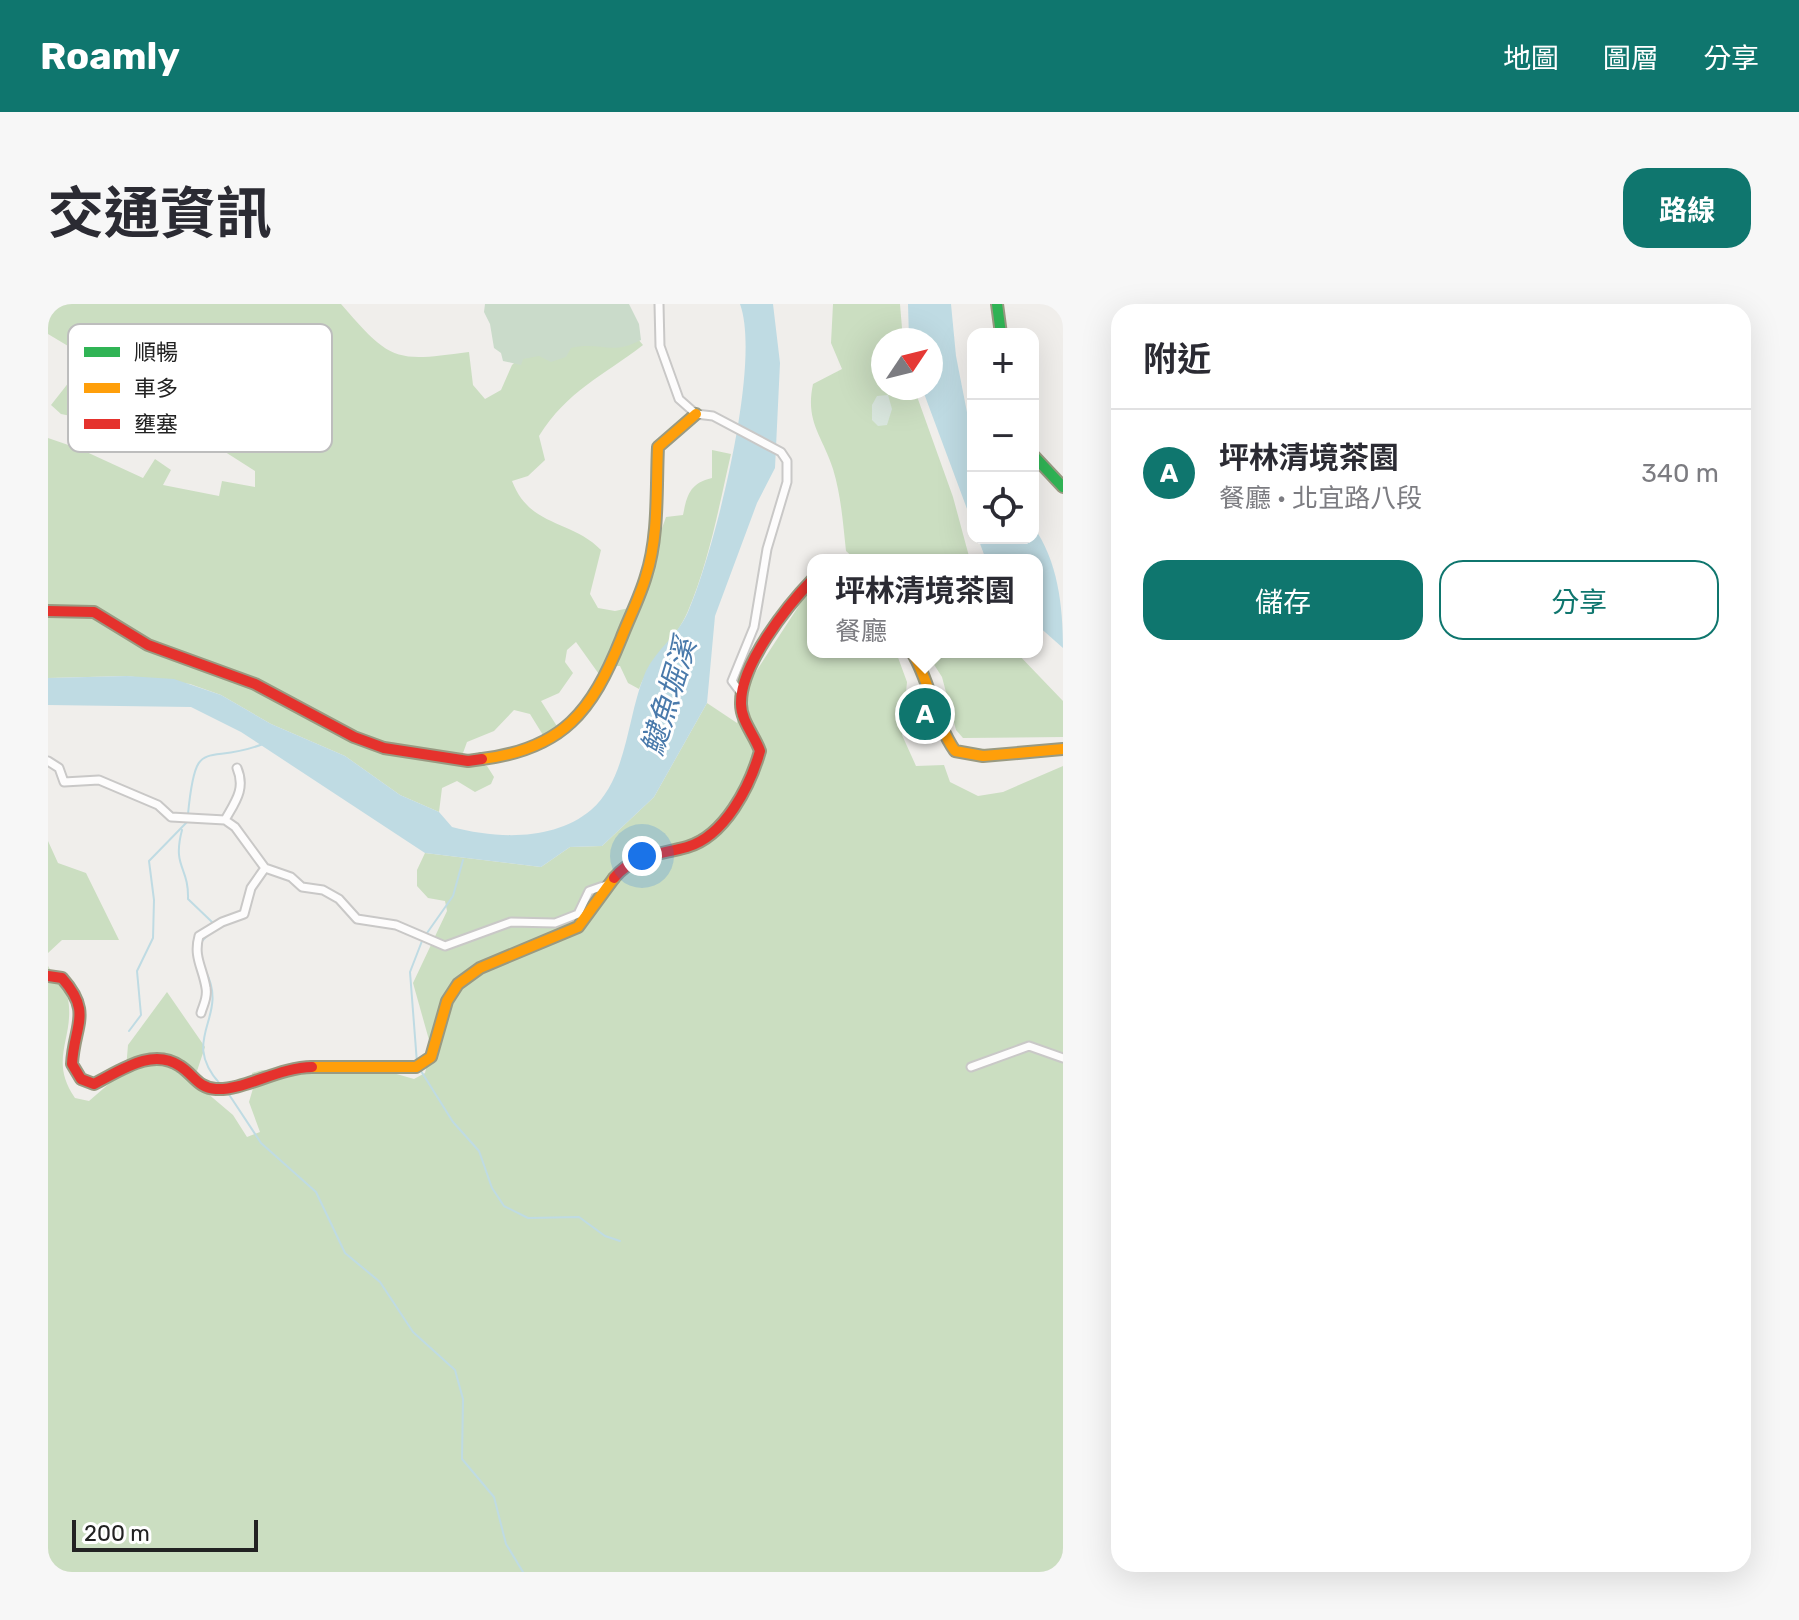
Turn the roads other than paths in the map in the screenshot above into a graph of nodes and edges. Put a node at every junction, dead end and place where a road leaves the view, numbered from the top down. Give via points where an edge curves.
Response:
1 (659, 304) edge
2 (997, 304) edge
3 (1000, 328) edge
4 (696, 414) junction
5 (1039, 461) edge
6 (1063, 487) edge
7 (807, 587) edge
8 (48, 611) edge
9 (916, 658) edge
10 (741, 693) junction
11 (1063, 749) edge
12 (48, 761) edge
13 (237, 768) dead end
14 (225, 820) junction
15 (265, 868) junction
16 (609, 884) junction
17 (48, 976) edge
18 (201, 1013) dead end
19 (1063, 1058) edge
20 (971, 1067) dead end

1 - 4 street via 664,363 679,399
2 - 3 main road
4 - 8 main road via 658,447 647,574 589,706 546,741 501,757 468,761 384,748 255,684 148,645 94,612
4 - 10 street via 713,416 781,452 787,461 787,482 767,549 754,627 732,681
5 - 6 main road
7 - 10 main road via 759,653
9 - 11 main road via 941,729 955,751 983,756
10 - 16 main road via 742,713 760,751 754,773 736,800 704,841 639,857
12 - 14 street via 59,768 64,782 99,780 158,805 171,817
13 - 14 street via 240,794
14 - 15 street
15 - 16 street via 302,887 323,890 357,919 396,925 445,946 511,922 555,923 578,914 589,891
15 - 18 street via 251,888 244,914 199,936 195,951 206,986
16 - 17 main road via 579,927 463,978 445,1005 431,1057 408,1070 296,1067 218,1090 200,1086 180,1066 159,1058 135,1063 94,1084 86,1082 71,1061 80,1023 78,1001 62,978
19 - 20 street via 1029,1046

